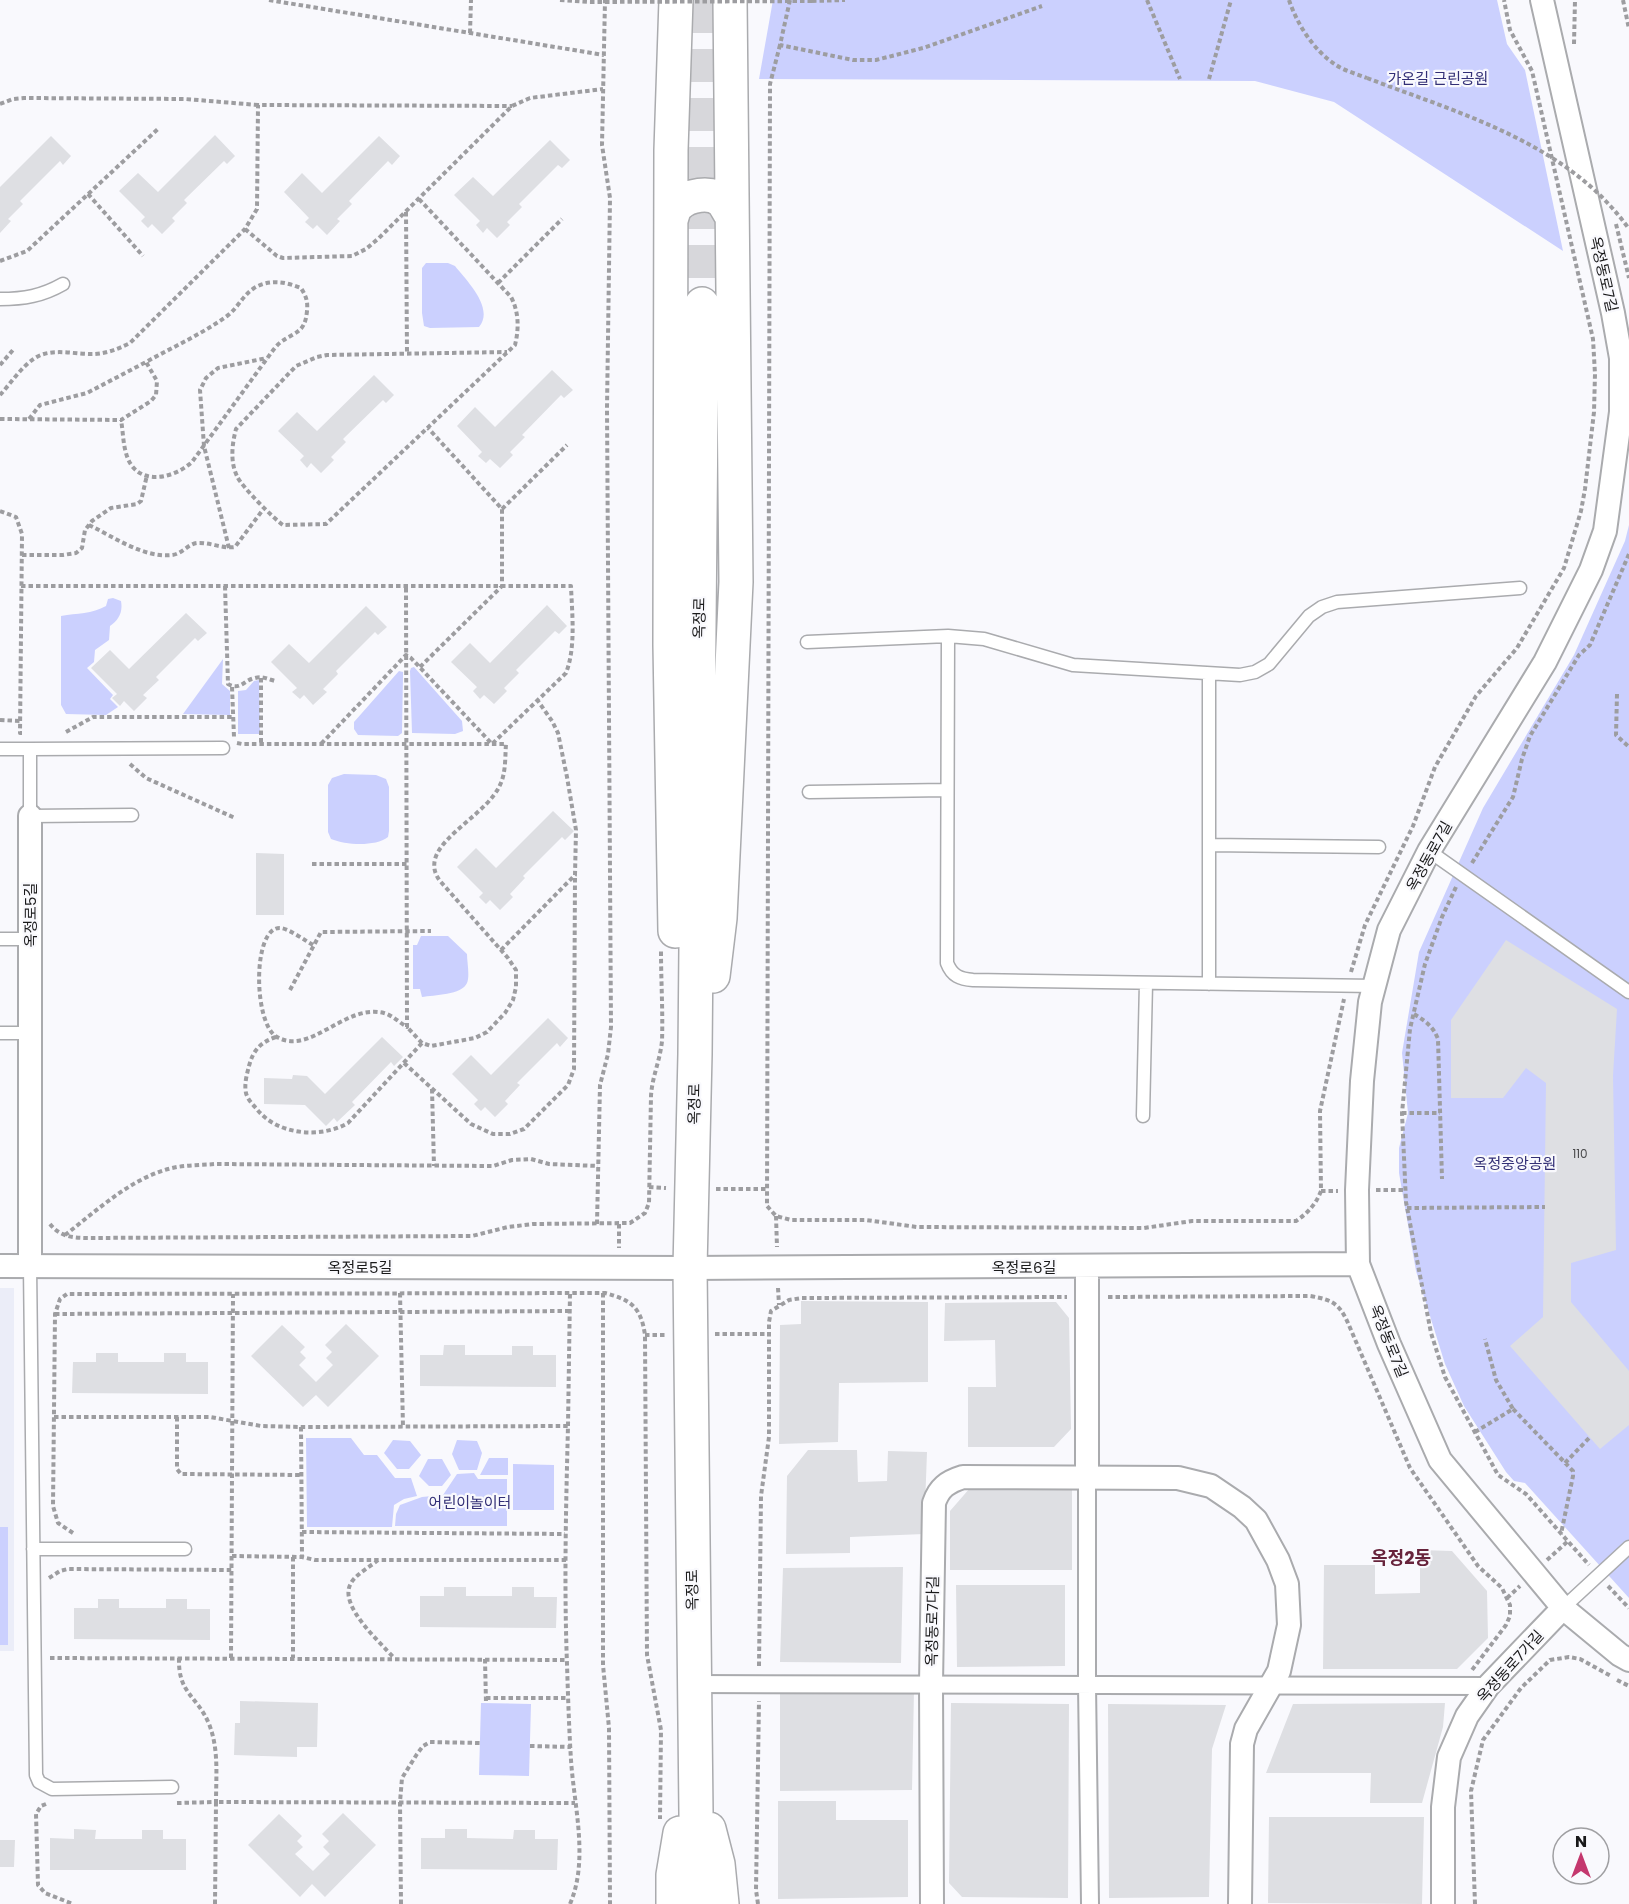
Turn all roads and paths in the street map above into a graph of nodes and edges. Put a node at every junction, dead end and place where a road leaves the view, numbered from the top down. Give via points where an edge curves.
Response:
1 (269, 0) edge
2 (471, 0) edge
3 (560, 0) edge
4 (605, 0) edge
5 (647, 0) edge
6 (730, 0) edge
7 (790, 0) edge
8 (845, 0) edge
9 (1147, 0) edge
10 (1231, 0) edge
11 (1288, 0) edge
12 (1504, 0) edge
13 (1542, 0) edge
14 (1623, 0) edge
15 (662, 5) edge
16 (1041, 6) dead end
17 (1629, 29) edge
18 (470, 33) junction
19 (780, 45) junction
20 (604, 55) junction
21 (1180, 79) dead end
22 (1209, 80) dead end
23 (603, 89) junction
24 (0, 104) edge
25 (258, 105) junction
26 (513, 106) junction
27 (159, 128) dead end
28 (88, 194) junction
29 (419, 199) junction
30 (406, 212) junction
31 (731, 215) junction
32 (562, 219) dead end
33 (672, 220) junction
34 (245, 229) junction
35 (1629, 229) edge
36 (143, 256) dead end
37 (0, 261) edge
38 (498, 283) junction
39 (63, 284) dead end
40 (0, 300) edge
41 (702, 304) tunnel mouth
42 (13, 350) dead end
43 (507, 352) junction
44 (407, 354) junction
45 (267, 358) junction
46 (146, 362) junction
47 (0, 365) edge
48 (0, 395) edge
49 (0, 419) edge
50 (28, 419) junction
51 (121, 420) junction
52 (428, 428) junction
53 (567, 445) dead end
54 (204, 446) junction
55 (147, 475) junction
56 (265, 507) junction
57 (502, 509) junction
58 (0, 511) edge
59 (89, 525) junction
60 (229, 548) junction
61 (1629, 554) edge
62 (21, 555) junction
63 (21, 586) junction
64 (225, 586) junction
65 (406, 586) junction
66 (502, 586) junction
67 (1520, 588) dead end
68 (948, 636) junction
69 (807, 642) dead end
70 (406, 655) junction
71 (420, 667) junction
72 (1209, 675) junction
73 (261, 678) junction
74 (275, 681) dead end
75 (232, 687) junction
76 (1617, 694) dead end
77 (538, 701) junction
78 (233, 717) junction
79 (0, 720) edge
80 (20, 721) junction
81 (31, 733) dead end
82 (64, 733) dead end
83 (261, 744) junction
84 (321, 744) junction
85 (406, 744) junction
86 (492, 744) junction
87 (1629, 747) edge
88 (223, 748) dead end
89 (0, 749) edge
90 (30, 749) junction
91 (126, 762) dead end
92 (946, 790) junction
93 (809, 792) dead end
94 (132, 815) dead end
95 (30, 816) junction
96 (235, 818) dead end
97 (1209, 845) junction
98 (1379, 847) dead end
99 (1479, 850) dead end
100 (1429, 851) junction
101 (312, 864) dead end
102 (407, 864) junction
103 (575, 875) junction
104 (1456, 888) dead end
105 (407, 931) junction
106 (431, 931) dead end
107 (0, 939) edge
108 (30, 939) junction
109 (313, 945) junction
110 (661, 945) dead end
111 (501, 950) junction
112 (1146, 983) junction
113 (1209, 984) junction
114 (1347, 986) junction
115 (1375, 986) junction
116 (290, 990) dead end
117 (1629, 992) edge
118 (1414, 1014) junction
119 (407, 1028) junction
120 (0, 1033) edge
121 (30, 1033) junction
122 (276, 1037) junction
123 (422, 1043) junction
124 (695, 1054) junction
125 (404, 1063) junction
126 (432, 1089) junction
127 (1402, 1113) junction
128 (1440, 1113) junction
129 (1143, 1116) dead end
130 (434, 1166) junction
131 (598, 1166) junction
132 (1442, 1179) dead end
133 (1545, 1207) dead end
134 (1407, 1208) junction
135 (50, 1216) dead end
136 (597, 1224) junction
137 (65, 1235) junction
138 (1358, 1264) junction
139 (0, 1266) edge
140 (30, 1266) junction
141 (1087, 1267) junction
142 (690, 1268) junction
143 (400, 1293) junction
144 (570, 1293) junction
145 (603, 1293) junction
146 (233, 1294) junction
147 (570, 1311) junction
148 (401, 1312) junction
149 (233, 1313) junction
150 (55, 1314) junction
151 (1485, 1339) dead end
152 (1513, 1409) junction
153 (54, 1417) junction
154 (177, 1417) junction
155 (233, 1420) junction
156 (568, 1426) junction
157 (301, 1427) junction
158 (403, 1427) junction
159 (1475, 1432) junction
160 (1590, 1437) dead end
161 (1565, 1463) junction
162 (232, 1474) junction
163 (302, 1475) junction
164 (1087, 1477) junction
165 (302, 1532) junction
166 (565, 1534) junction
167 (1561, 1534) junction
168 (80, 1535) dead end
169 (1629, 1547) edge
170 (33, 1549) junction
171 (185, 1549) dead end
172 (232, 1556) junction
173 (293, 1557) junction
174 (302, 1557) junction
175 (378, 1560) junction
176 (566, 1560) junction
177 (232, 1570) junction
178 (1598, 1575) junction
179 (46, 1584) dead end
180 (1563, 1608) junction
181 (1629, 1608) edge
182 (46, 1658) dead end
183 (179, 1658) junction
184 (231, 1658) junction
185 (293, 1658) junction
186 (394, 1659) junction
187 (485, 1659) junction
188 (567, 1660) junction
189 (1629, 1660) edge
190 (693, 1684) junction
191 (931, 1684) junction
192 (1087, 1685) junction
193 (1488, 1686) junction
194 (1629, 1686) edge
195 (1270, 1687) junction
196 (568, 1698) junction
197 (480, 1743) dead end
198 (530, 1746) dead end
199 (571, 1747) junction
200 (694, 1775) junction
201 (172, 1787) dead end
202 (171, 1803) dead end
203 (216, 1803) junction
204 (400, 1803) junction
205 (575, 1803) junction
206 (57, 1804) dead end
207 (660, 1823) dead end
208 (73, 1904) edge
209 (215, 1904) edge
210 (401, 1904) edge
211 (570, 1904) edge
212 (609, 1904) edge
213 (673, 1904) edge
214 (697, 1904) edge
215 (722, 1904) edge
216 (932, 1904) edge
217 (1090, 1904) edge
218 (1240, 1904) edge
219 (1443, 1904) edge
220 (1475, 1904) edge

1 - 18 path
2 - 18 path
3 - 8 path, bridge
4 - 20 path
5 - 15 path
6 - 31 main road
7 - 19 path
9 - 21 path
10 - 22 path
11 - 35 path, bridge via 1307,36 1336,65 1534,146 1591,188
12 - 114 path via 1510,30 1532,71 1593,339 1594,412 1585,489 1564,568 1517,648 1476,696 1435,767 1413,826 1365,925
13 - 100 street, 옥정동로7길 via 1621,358 1621,412 1610,498 1605,531 1591,570 1545,662
14 - 17 path
15 - 33 main road
16 - 19 path via 923,48 876,60 853,60
18 - 20 path
19 - 114 path via 770,84 767,1206 776,1216 791,1220 866,1220 917,1227 1144,1228 1192,1221 1296,1221 1306,1215 1321,1191 1320,1111
20 - 23 path
23 - 26 path via 530,98
23 - 131 path via 602,145 610,198 607,408 611,1027 600,1085
24 - 25 path via 36,98 185,99
25 - 26 path
25 - 34 path via 257,209
26 - 29 path
27 - 28 path
28 - 36 path
28 - 37 path via 27,251
29 - 30 path
29 - 38 path
30 - 34 path via 366,249 352,256 283,258
30 - 44 path
31 - 33 main road via 716,197 697,196 675,208
31 - 124 main road via 736,582 719,928
32 - 38 path
33 - 124 main road via 673,881 679,989
34 - 48 path via 130,343 106,353 42,354
38 - 43 path via 511,297 517,313 517,335
39 - 40 lane via 34,297
41 - 124 main road, 옥정로
42 - 47 path
43 - 44 path
43 - 52 path
44 - 56 path via 327,355 306,361 296,366 244,419 233,442 237,477
45 - 46 path via 306,321 306,296 301,288 279,282 257,286 244,295 229,315
45 - 54 path
45 - 54 path via 218,368 206,378 200,395
46 - 50 path via 87,393 40,405
46 - 51 path via 157,381 156,394
49 - 50 path
50 - 51 path
51 - 55 path via 129,462
52 - 56 path via 326,524 283,525
52 - 57 path
53 - 57 path
54 - 55 path via 182,471 162,478
54 - 60 path
55 - 59 path via 141,501 111,508
56 - 60 path via 240,543
57 - 66 path
58 - 62 path via 16,517 20,524
59 - 60 path via 157,554 172,555 198,543
59 - 62 path via 82,548 76,553
61 - 99 path via 1590,645 1579,655 1530,736 1513,797
62 - 63 path
63 - 64 path
63 - 80 path
64 - 65 path
64 - 75 path via 227,681
65 - 66 path
65 - 70 path
66 - 71 path
66 - 77 path via 571,586 569,665
67 - 72 lane via 1338,602 1309,616 1269,664 1255,672
68 - 69 lane
68 - 72 lane via 984,639 1073,665
68 - 92 lane
70 - 71 path
70 - 84 path
70 - 85 path
71 - 86 path
72 - 97 lane
73 - 74 path
73 - 75 path
73 - 83 path
75 - 78 path
76 - 87 path via 1616,735
77 - 86 path
77 - 103 path via 558,733 576,830
78 - 82 path via 93,717
78 - 83 path via 234,740
79 - 80 path
80 - 81 path via 20,733
83 - 84 path
84 - 85 path
85 - 86 path
85 - 102 path
86 - 111 path via 506,744 500,785 489,801 444,844 435,858 434,872
88 - 90 lane
89 - 90 lane
90 - 95 lane
91 - 96 path via 146,778
92 - 93 lane
92 - 112 lane via 947,963 956,976 973,981
94 - 95 lane
95 - 108 street, 옥정로5길
97 - 98 lane
97 - 113 lane
100 - 115 street, 옥정동로7길 via 1389,930
100 - 117 lane
101 - 102 path
102 - 105 path
103 - 111 path
103 - 126 path via 574,1069 568,1085 524,1129 510,1134 483,1131
104 - 118 path via 1427,955
105 - 106 path
105 - 109 path via 323,932
105 - 119 path
107 - 108 lane
108 - 121 street, 옥정로5길
109 - 116 path
109 - 122 path via 281,928 266,938 259,974 260,1004
110 - 136 path via 662,1041 652,1080 649,1203 645,1213 630,1223
111 - 123 path via 516,970 513,1000 505,1013 487,1032 475,1038 431,1046
112 - 113 lane
112 - 129 lane
113 - 114 lane
114 - 115 lane
115 - 138 street, 옥정동로7길 via 1362,1081
118 - 127 path
118 - 128 path via 1434,1029 1438,1039
119 - 122 path via 387,1013 365,1012 312,1038
119 - 123 path
120 - 121 lane
121 - 140 street, 옥정로5길
122 - 125 path via 264,1041 250,1060 246,1095 270,1122 292,1131 318,1133 348,1123
123 - 125 path
124 - 142 main road, 옥정로
125 - 126 path
126 - 130 path
127 - 128 path
127 - 134 path
128 - 132 path
130 - 131 path via 493,1166 531,1159 549,1164
130 - 137 path via 176,1167 152,1174 118,1194
131 - 136 path
133 - 134 path
134 - 159 path via 1438,1359
135 - 137 path via 56,1231
136 - 137 path via 533,1224 472,1236
138 - 141 street, 옥정로6길
138 - 180 street, 옥정동로7길 via 1440,1460
139 - 140 street, 옥정로5길
140 - 142 street, 옥정로5길
140 - 170 lane
141 - 142 street, 옥정로6길
141 - 164 street
142 - 190 main road, 옥정로
143 - 144 path
143 - 146 path
143 - 148 path
144 - 145 path
144 - 147 path
145 - 207 path via 620,1297 640,1312 645,1335 647,1655 661,1730
145 - 212 path via 603,1665 609,1728
146 - 149 path
146 - 150 path via 67,1294 60,1299
147 - 148 path
147 - 156 path
148 - 149 path
148 - 158 path
149 - 150 path
149 - 155 path
150 - 153 path
151 - 152 path via 1496,1380
152 - 159 path
152 - 161 path
153 - 154 path
153 - 168 path via 53,1506 58,1523
154 - 155 path
154 - 162 path via 179,1472
155 - 157 path via 261,1426
155 - 162 path
156 - 158 path
156 - 166 path
157 - 158 path
157 - 163 path
159 - 167 path via 1498,1475 1526,1494
160 - 161 path
161 - 167 path via 1573,1476
162 - 163 path
162 - 172 path
163 - 165 path
164 - 191 street, 옥정동로7다길 via 963,1477 943,1486 934,1503
164 - 192 street
164 - 195 street, 옥정동로7다길 via 1178,1478 1211,1486 1256,1520 1287,1584 1288,1625 1279,1671
165 - 166 path
165 - 174 path
166 - 176 path
167 - 178 path
169 - 178 lane
170 - 171 lane
170 - 201 lane via 34,1768 39,1782 52,1789
172 - 173 path
172 - 177 path
173 - 174 path
173 - 185 path
174 - 175 path
175 - 176 path
175 - 186 path via 354,1579 348,1594 350,1606
176 - 188 path
177 - 179 path via 68,1569 53,1574
177 - 184 path
178 - 180 lane
178 - 181 path
180 - 189 street, 옥정동로7길
180 - 193 street, 옥정동로7가길
182 - 183 path
183 - 184 path
183 - 203 path via 181,1681 208,1722 216,1743
184 - 185 path
185 - 186 path
186 - 187 path
187 - 188 path
187 - 196 path via 486,1700
188 - 196 path
190 - 191 street
190 - 200 main road, 옥정로
191 - 192 street
191 - 216 street, 옥정동로7다길
192 - 195 street
192 - 217 street
193 - 195 street
193 - 219 street, 옥정동로7가길 via 1467,1716 1449,1757 1443,1807
194 - 220 path via 1580,1659 1550,1660 1521,1688 1483,1740 1471,1791
195 - 218 street, 옥정동로7다길 via 1246,1729 1242,1744
196 - 199 path
197 - 204 path via 430,1742 423,1746 402,1778
198 - 199 path
199 - 205 path
200 - 213 main road via 676,1852
200 - 214 main road, 옥정로
200 - 215 main road via 718,1864
202 - 203 path
203 - 204 path
203 - 209 path
204 - 205 path
204 - 210 path
205 - 211 path via 580,1860 577,1887
206 - 208 path via 41,1806 36,1814 37,1879 45,1893

